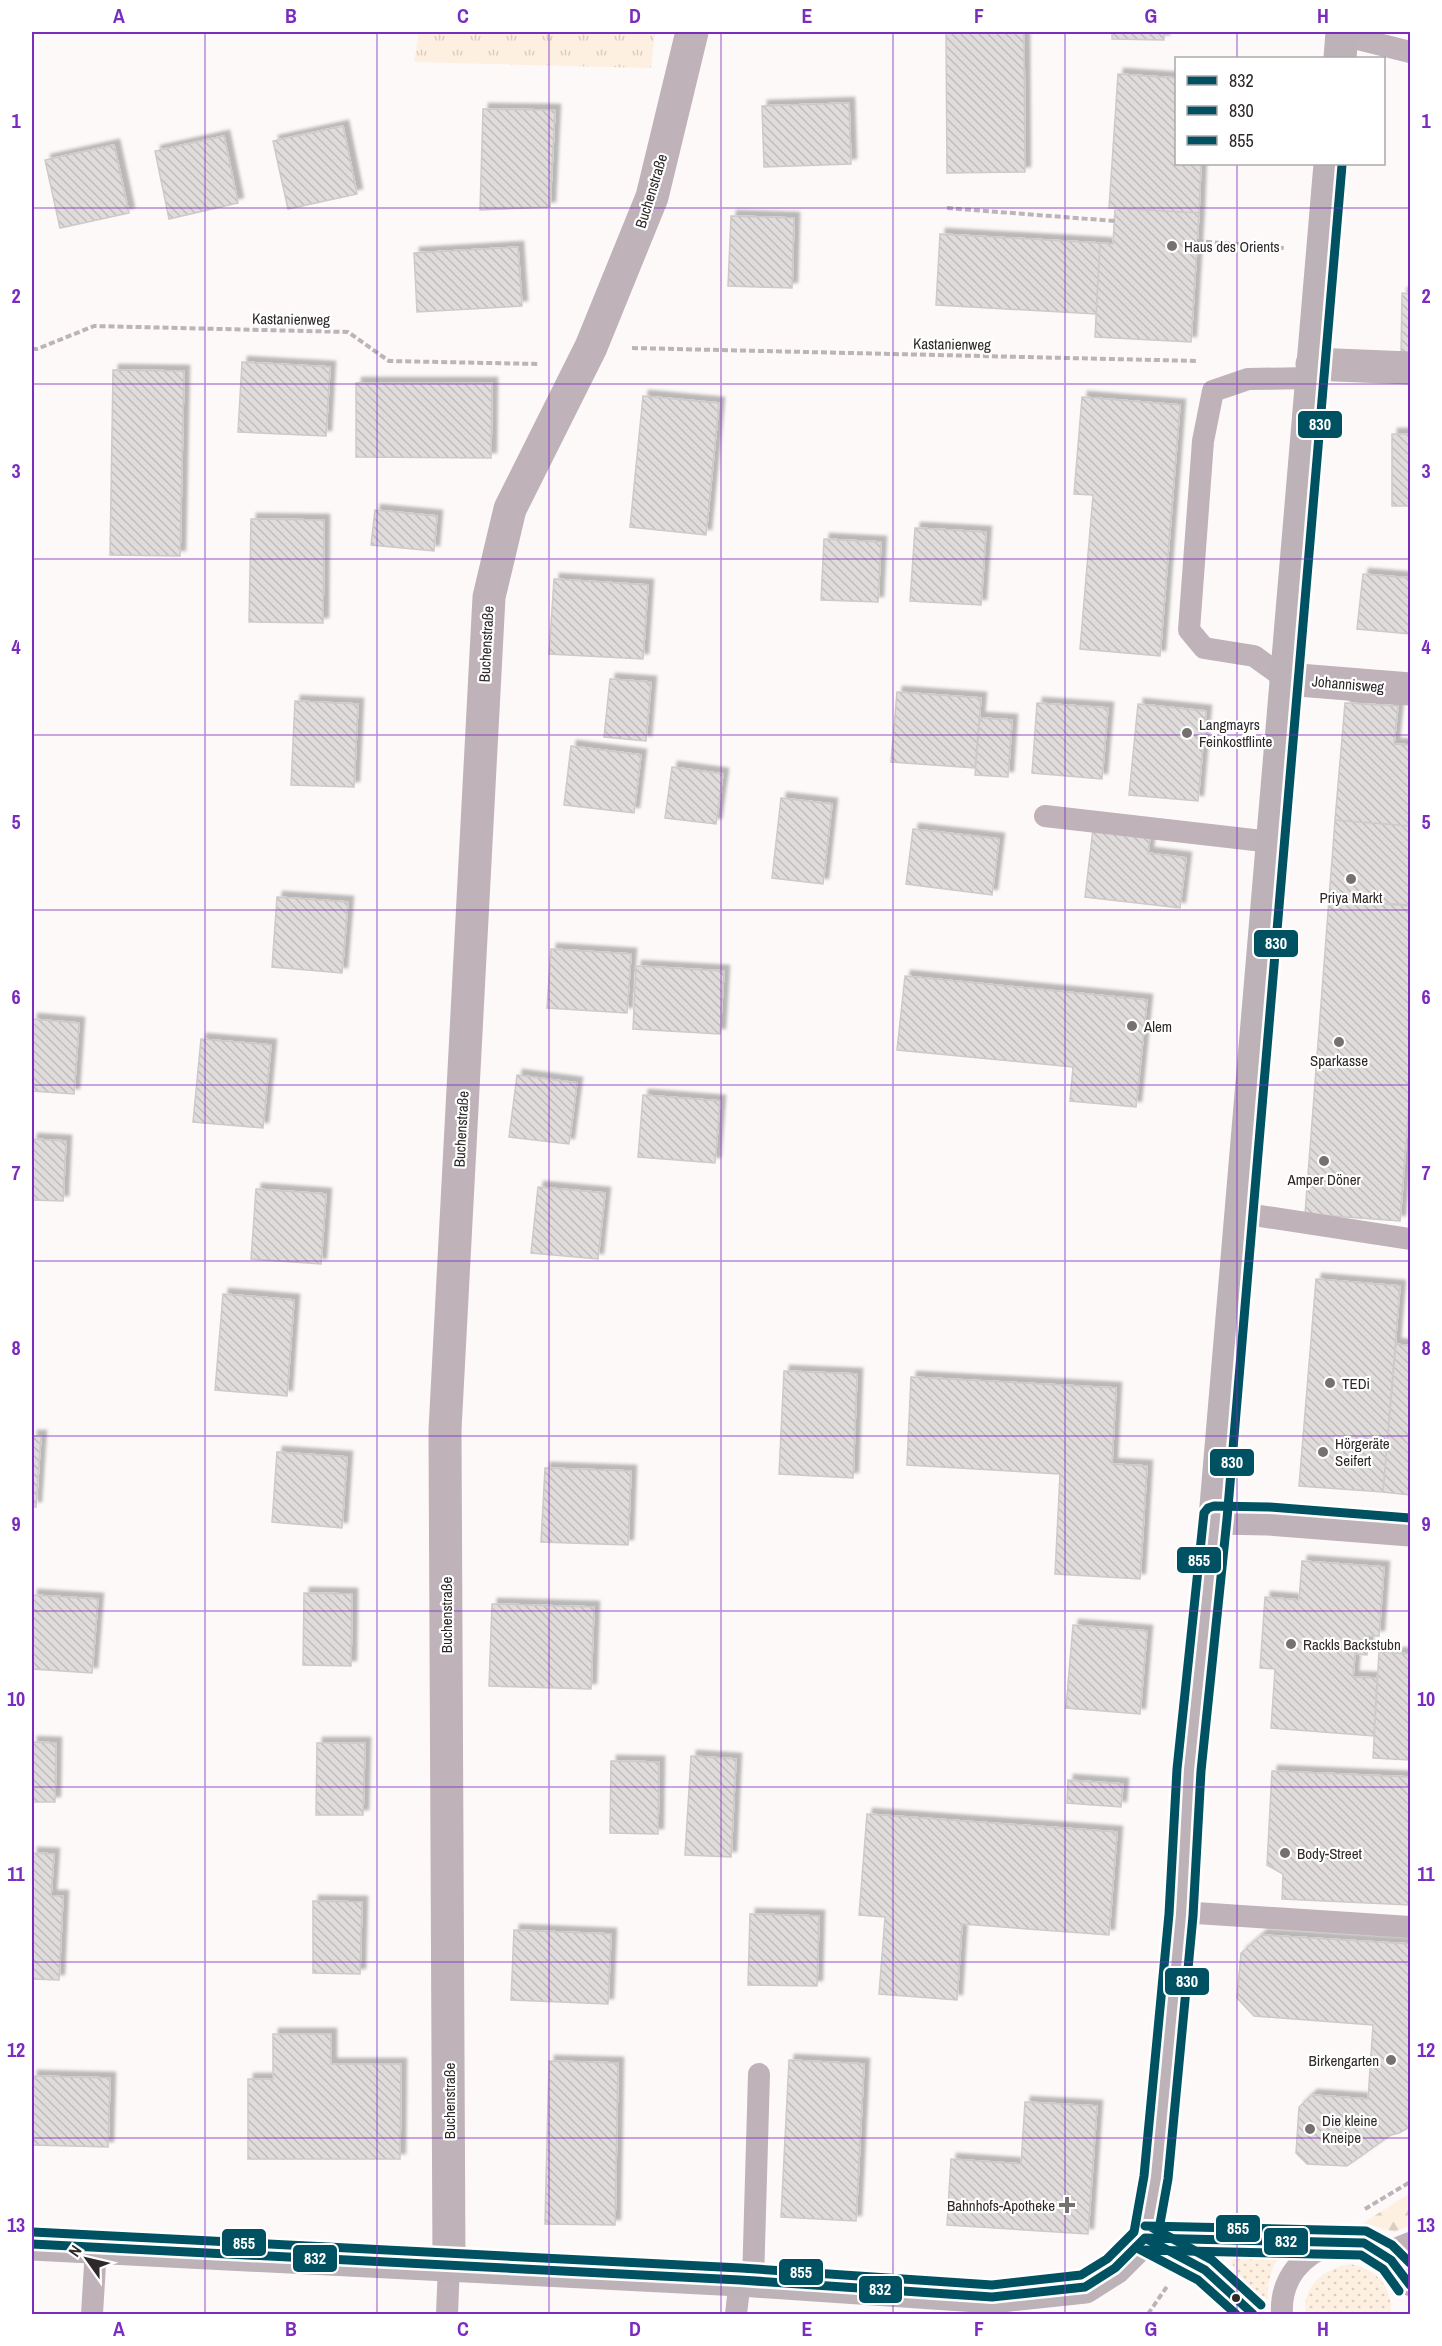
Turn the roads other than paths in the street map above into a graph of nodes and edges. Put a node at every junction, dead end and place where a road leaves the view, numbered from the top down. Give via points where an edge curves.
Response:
1 (692, 32) edge
2 (1341, 42) edge
3 (1410, 52) edge
4 (1330, 165) edge
5 (1410, 368) edge
6 (1312, 371) junction
7 (1286, 679) junction
8 (1410, 689) edge
9 (1045, 816) dead end
10 (1272, 842) junction
11 (1241, 1213) junction
12 (1410, 1239) edge
13 (1215, 1518) junction
14 (1410, 1530) edge
15 (1181, 1912) junction
16 (1410, 1927) edge
17 (759, 2074) dead end
18 (1144, 2238) junction
19 (1341, 2242) junction
20 (1410, 2243) edge
21 (32, 2244) edge
22 (96, 2248) junction
23 (1385, 2253) junction
24 (449, 2265) junction
25 (747, 2280) junction
26 (1410, 2285) edge
27 (92, 2314) edge
28 (447, 2314) edge
29 (736, 2314) edge
30 (1253, 2314) edge
31 (1282, 2314) edge

1 - 24 street, Buchenstraße via 652,197 586,356 510,509 489,597 445,1430
2 - 3 lane
4 - 6 street
5 - 6 street
6 - 7 street
6 - 7 lane via 1248,379 1214,391 1203,441 1189,630 1204,648 1254,656
7 - 8 street, Johannisweg
7 - 10 street
9 - 10 lane
10 - 11 street
11 - 12 lane
11 - 13 street
13 - 14 street
13 - 15 street via 1189,1770
15 - 16 lane
15 - 18 street via 1156,2178
17 - 25 lane
18 - 19 lane
18 - 25 street via 1116,2268 1085,2287 992,2296
18 - 30 lane via 1205,2270
19 - 23 lane via 1364,2243
19 - 31 lane via 1318,2249 1300,2263 1287,2282
20 - 23 lane
21 - 22 street
22 - 24 street
22 - 27 lane
23 - 26 lane via 1402,2269
24 - 25 street
24 - 28 lane
25 - 29 lane

